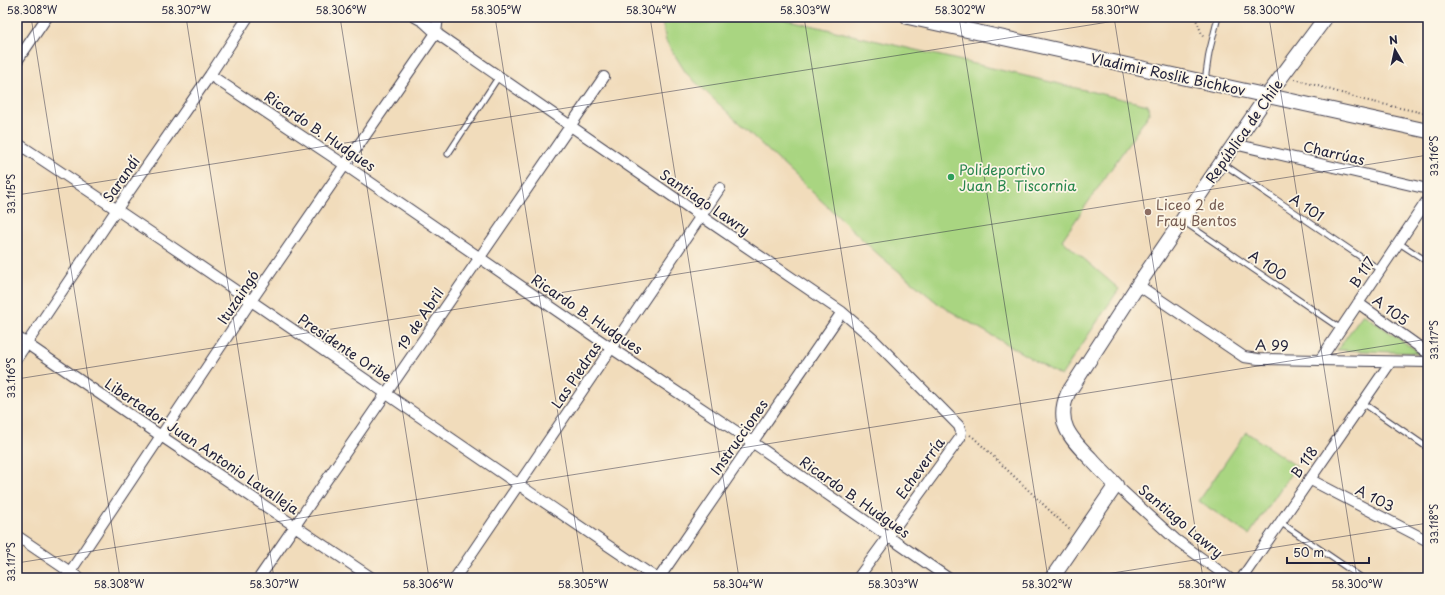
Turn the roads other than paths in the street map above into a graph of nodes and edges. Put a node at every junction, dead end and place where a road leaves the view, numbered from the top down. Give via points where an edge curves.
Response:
1 (47, 17) edge
2 (248, 17) edge
3 (415, 17) edge
4 (438, 17) edge
5 (908, 17) edge
6 (1218, 17) edge
7 (1326, 17) edge
8 (436, 33) junction
9 (17, 61) edge
10 (210, 75) junction
11 (499, 76) junction
12 (604, 77) dead end
13 (1204, 82) junction
14 (1267, 96) junction
15 (570, 125) junction
16 (1428, 132) edge
17 (17, 143) edge
18 (1234, 144) junction
19 (448, 154) dead end
20 (1221, 163) junction
21 (345, 165) junction
22 (720, 188) dead end
23 (1428, 189) edge
24 (1428, 199) edge
25 (117, 209) junction
26 (701, 216) junction
27 (1182, 220) junction
28 (1399, 243) junction
29 (480, 257) junction
30 (1428, 262) edge
31 (1380, 270) junction
32 (1138, 285) junction
33 (251, 301) junction
34 (1358, 303) junction
35 (842, 312) junction
36 (1340, 329) junction
37 (17, 337) edge
38 (27, 343) junction
39 (611, 348) junction
40 (1428, 353) edge
41 (17, 358) edge
42 (1320, 360) junction
43 (1428, 362) edge
44 (1390, 363) junction
45 (386, 393) junction
46 (1363, 403) junction
47 (961, 432) joint
48 (161, 436) junction
49 (752, 442) junction
50 (1428, 448) edge
51 (1309, 480) junction
52 (518, 485) junction
53 (1116, 485) junction
54 (1280, 522) junction
55 (295, 526) junction
56 (17, 536) edge
57 (887, 537) junction
58 (1428, 541) edge
59 (72, 576) edge
60 (259, 578) edge
61 (372, 578) edge
62 (455, 578) edge
63 (656, 578) edge
64 (659, 578) edge
65 (858, 578) edge
66 (948, 578) edge
67 (1052, 578) edge
68 (1229, 578) edge
69 (1242, 578) edge
70 (1362, 578) edge

1 - 9 street
2 - 10 street, Sarandí
3 - 8 street, Santiago Lawry
4 - 8 street
5 - 13 street, Vladimir Roslik Bichkov
6 - 13 lane
7 - 14 street, República de Chile
8 - 11 street, Santiago Lawry
8 - 21 street, Ituzaingó
10 - 21 street, Ricardo B. Hudgues
10 - 25 street, Sarandí
11 - 15 street, Santiago Lawry
11 - 19 lane
12 - 15 street, 19 de Abril
13 - 14 street, Vladimir Roslik Bichkov
14 - 16 street, Vladimir Roslik Bichkov
14 - 18 street, República de Chile
15 - 26 street, Santiago Lawry
15 - 29 street, 19 de Abril
17 - 25 street, Presidente Oribe
18 - 20 street, República de Chile
18 - 23 street, Charrúas
20 - 27 street, República de Chile
20 - 31 lane, A 101
21 - 29 street, Ricardo B. Hudgues
21 - 33 street, Ituzaingó
22 - 26 street, Las Piedras
24 - 28 street, B 117
25 - 33 street, Presidente Oribe
25 - 38 street, Sarandí
26 - 35 street, Santiago Lawry
26 - 39 street, Las Piedras
27 - 32 street, República de Chile
27 - 36 lane, A 100
28 - 30 lane
28 - 31 street, B 117
29 - 39 street, Ricardo B. Hudgues
29 - 45 street, 19 de Abril
31 - 34 street, B 117
32 - 42 street, A 99 via 1244,357
32 - 53 street, República de Chile via 1071,386 1065,398 1063,412 1067,431
33 - 45 street, Presidente Oribe
33 - 48 street, Ituzaingó
34 - 36 street, B 117
34 - 40 street, A 105
35 - 47 street, Santiago Lawry via 863,329 960,426
35 - 49 street, Instrucciones
36 - 42 street, B 117
37 - 38 street, Libertador Juan Antonio Lavalleja
38 - 41 street, Sarandí
38 - 48 street, Libertador Juan Antonio Lavalleja
39 - 49 street, Ricardo B. Hudgues
39 - 52 street, Las Piedras
42 - 44 street, A 99
43 - 44 street, A 99
44 - 46 street, B 118
45 - 52 street, Presidente Oribe
45 - 55 street, 19 de Abril
46 - 50 lane
46 - 51 street, B 118
47 - 57 street, Echeverría via 960,438
48 - 55 street, Libertador Juan Antonio Lavalleja
48 - 59 street, Ituzaingó
49 - 57 street, Ricardo B. Hudgues
49 - 64 street, Instrucciones
51 - 54 street, B 118
51 - 58 street, A 103
52 - 62 street, Las Piedras
52 - 63 street, Presidente Oribe
53 - 67 street
53 - 68 street, Santiago Lawry via 1175,539
54 - 69 street, B 118
54 - 70 lane
55 - 60 street, 19 de Abril
55 - 61 street, Libertador Juan Antonio Lavalleja
56 - 59 street
57 - 65 street, Echeverría
57 - 66 street, Ricardo B. Hudgues

